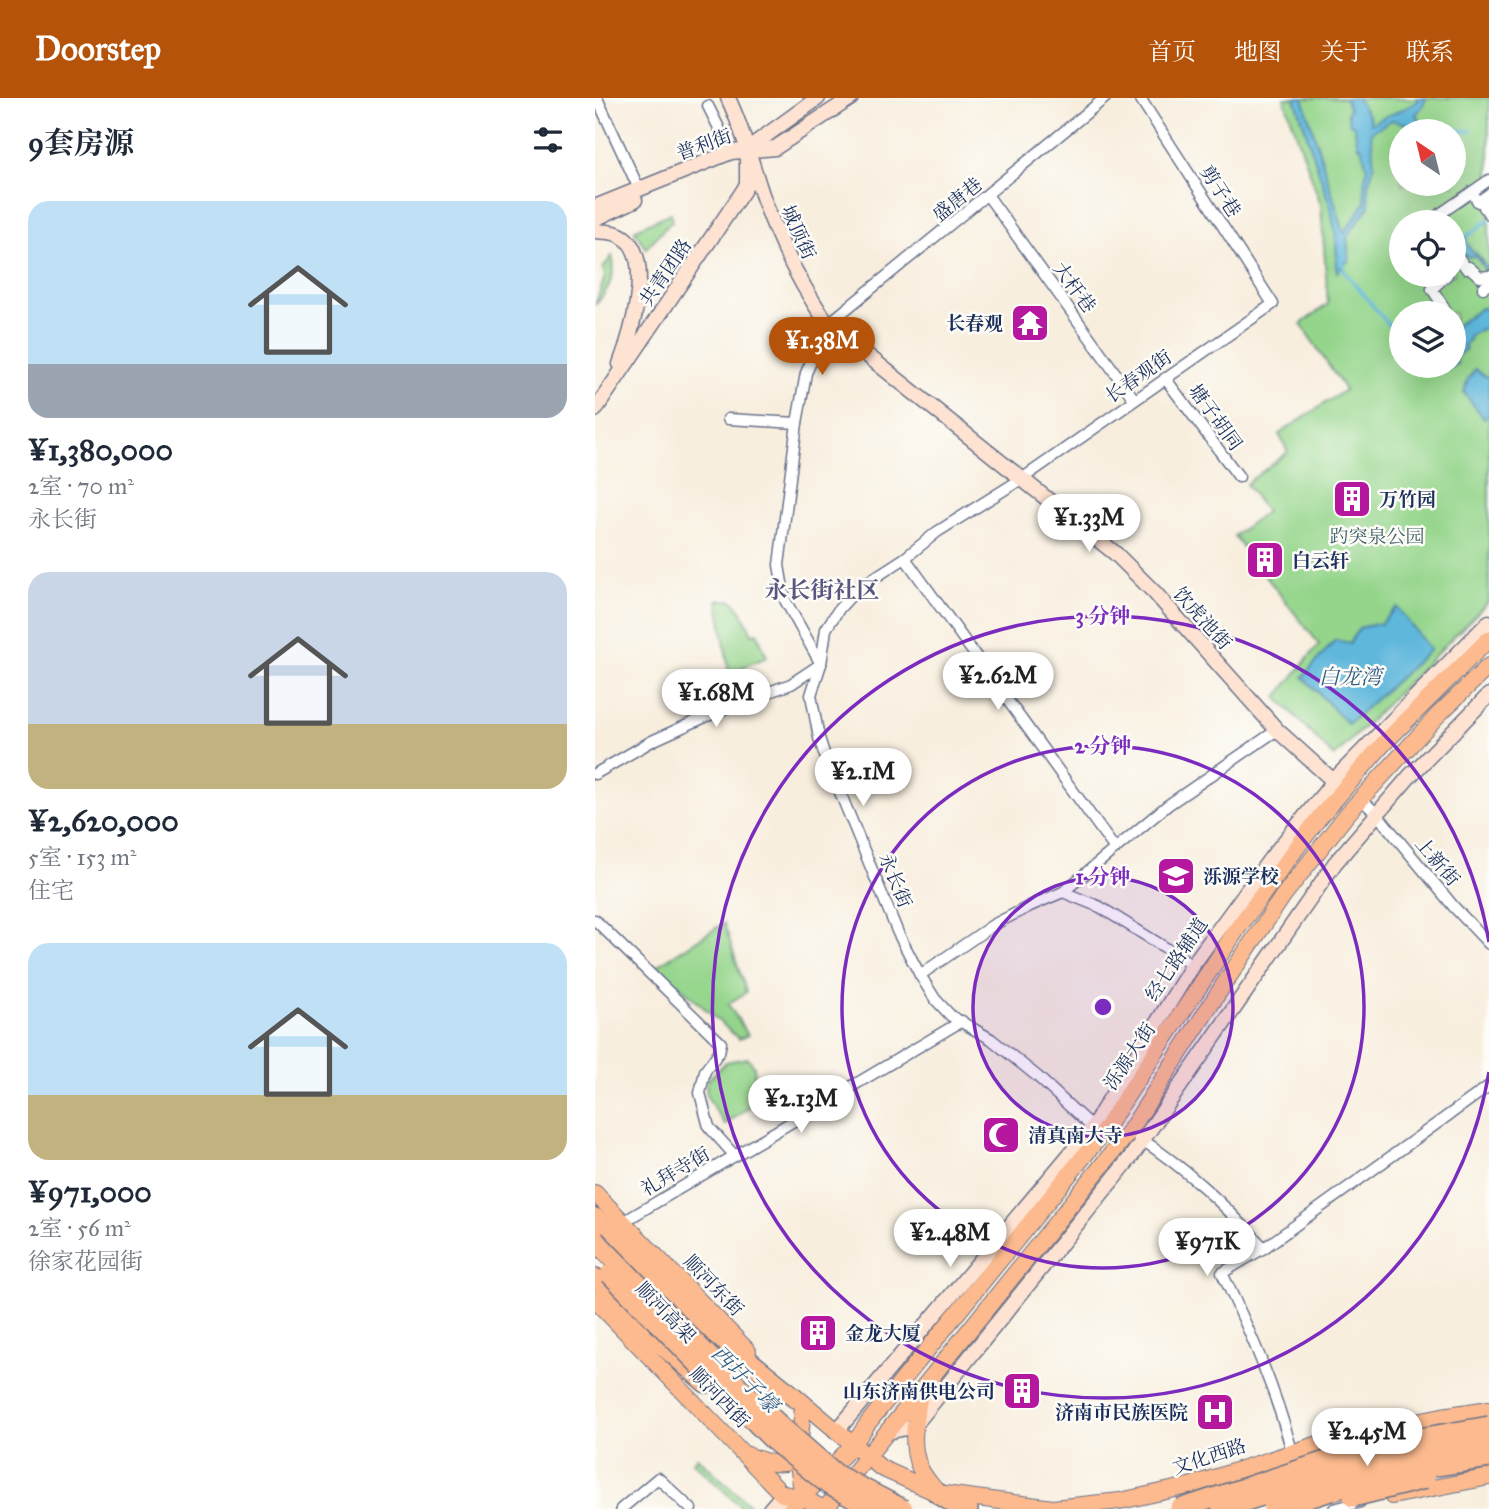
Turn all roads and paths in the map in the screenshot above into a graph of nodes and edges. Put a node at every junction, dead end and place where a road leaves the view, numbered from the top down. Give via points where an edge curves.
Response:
1 (597, 98) edge
2 (728, 98) edge
3 (818, 98) edge
4 (851, 98) edge
5 (1105, 98) edge
6 (1140, 98) edge
7 (708, 106) dead end
8 (747, 149) junction
9 (731, 152) junction
10 (1489, 180) edge
11 (639, 189) junction
12 (1472, 192) junction
13 (1489, 194) edge
14 (988, 196) junction
15 (1489, 203) edge
16 (595, 207) edge
17 (1446, 210) edge
18 (1489, 214) edge
19 (595, 219) edge
20 (595, 231) edge
21 (1466, 268) edge
22 (1489, 276) edge
23 (1273, 304) joint
24 (828, 324) junction
25 (1165, 378) junction
26 (611, 387) junction
27 (1134, 399) junction
28 (595, 410) edge
29 (728, 419) dead end
30 (796, 423) junction
31 (1239, 477) dead end
32 (1023, 478) junction
33 (905, 558) junction
34 (1489, 622) edge
35 (1489, 639) edge
36 (821, 664) junction
37 (1489, 666) edge
38 (1489, 695) edge
39 (1277, 730) junction
40 (595, 774) edge
41 (1338, 785) junction
42 (1361, 799) junction
43 (1376, 813) junction
44 (1115, 849) junction
45 (1063, 892) junction
46 (595, 920) edge
47 (1489, 944) edge
48 (1193, 965) junction
49 (920, 975) junction
50 (962, 1021) junction
51 (1489, 1086) edge
52 (1097, 1131) junction
53 (1136, 1136) junction
54 (735, 1156) junction
55 (595, 1193) edge
56 (595, 1218) edge
57 (623, 1222) junction
58 (595, 1240) edge
59 (1264, 1248) junction
60 (595, 1258) edge
61 (595, 1278) edge
62 (595, 1300) edge
63 (920, 1392) junction
64 (799, 1401) junction
65 (1489, 1409) edge
66 (914, 1426) junction
67 (1489, 1426) edge
68 (836, 1432) junction
69 (888, 1432) junction
70 (1343, 1436) junction
71 (1489, 1440) edge
72 (774, 1441) junction
73 (853, 1445) junction
74 (1292, 1451) junction
75 (744, 1453) junction
76 (799, 1457) junction
77 (1489, 1460) edge
78 (863, 1463) junction
79 (1489, 1477) edge
80 (937, 1493) junction
81 (800, 1499) edge
82 (826, 1506) edge
83 (1361, 1506) edge
84 (621, 1509) edge
85 (691, 1509) edge
86 (769, 1509) edge
87 (872, 1509) edge
88 (903, 1509) edge
89 (968, 1509) edge
90 (1180, 1509) edge
91 (1222, 1509) edge
92 (1273, 1509) edge
93 (1308, 1509) edge
94 (1334, 1509) edge

1 - 11 street
2 - 8 street, 城顶街
3 - 8 street
4 - 8 street via 784,145
5 - 14 street, 盛唐巷
6 - 23 street, 剪子巷
7 - 9 street
8 - 9 street, 普利街
8 - 19 street, 普利街
8 - 24 street, 城顶街 via 776,230
8 - 26 street, 共青团路 via 743,191
9 - 11 street, 普利街
10 - 12 street
11 - 16 street, 普利街
12 - 13 street via 1478,202
12 - 17 street
14 - 24 street, 盛唐巷
14 - 27 street, 大杆巷
15 - 18 street via 1484,207
20 - 26 street via 627,239 639,267 629,340
21 - 22 street via 1473,265 1480,277
23 - 25 street, 长春观街
24 - 30 street via 806,373
24 - 32 street, 饮虎池街
25 - 27 street, 长春观街
25 - 31 street, 塘子胡同
26 - 28 street, 共青团路
27 - 32 street, 长春观街
29 - 30 street
30 - 36 street via 779,565 785,600
32 - 33 street, 长春观街 via 937,532
32 - 39 street, 饮虎池街 via 1116,554
33 - 36 street, 永长街 via 857,589 839,609 826,629
33 - 44 street
34 - 41 street, 经七路辅道
35 - 41 main road, 泺源大街
36 - 40 street via 791,684 652,741
36 - 49 street, 永长街 via 811,695 819,738 898,933
37 - 42 main road, 泺源大街
38 - 43 street
39 - 41 street, 饮虎池街
39 - 44 street via 1168,805
41 - 48 street, 经七路辅道 via 1271,858
41 - 52 main road, 泺源大街
42 - 43 street, 上新街
42 - 53 main road, 泺源大街 via 1283,897 1224,984
43 - 47 street, 上新街
43 - 53 street
44 - 45 street
45 - 48 street via 1100,907
45 - 49 street via 993,925
46 - 54 street via 721,1043 705,1071 700,1093 709,1127
48 - 52 street, 经七路辅道
49 - 50 street, 永长街 via 935,999
50 - 52 street, 永长街 via 1038,1077
50 - 54 street, 礼拜寺街
51 - 59 street
52 - 68 street, 经七路辅道
52 - 73 main road, 泺源大街
53 - 59 street via 1226,1205
53 - 63 main road, 泺源大街
53 - 66 street via 1131,1157
54 - 57 street, 礼拜寺街
55 - 57 main road, 顺河东街
56 - 64 highway via 695,1317
57 - 64 main road, 顺河东街
58 - 88 highway, 顺河高架, bridge via 785,1430 837,1475
59 - 74 street via 1222,1273 1258,1349
60 - 72 highway, 顺河高架, bridge
61 - 72 highway, bridge via 650,1334
62 - 75 main road, 顺河西街
63 - 66 main road
63 - 69 main road, 泺源大街
64 - 68 main road, 顺河东街
64 - 76 main road, bridge
65 - 70 main road, 文化西路
66 - 69 street
66 - 80 main road via 920,1468
67 - 90 highway, bridge via 1385,1444
68 - 73 main road, 顺河东街
69 - 78 main road, 泺源大街
70 - 74 main road, 文化西路
70 - 83 street
71 - 91 highway, bridge via 1383,1461
72 - 87 highway, 顺河高架, bridge via 829,1485
73 - 78 main road, 顺河东街
73 - 81 main road, 泺源大街, bridge
74 - 80 main road, 文化西路 via 1189,1486 1120,1501 1053,1508
75 - 76 main road via 782,1464
75 - 81 main road, 顺河西街 via 782,1493
76 - 81 main road, bridge
77 - 92 highway, bridge via 1390,1473
77 - 93 highway, bridge
78 - 80 main road, 顺河东街
78 - 82 main road, 泺源大街, bridge
79 - 83 main road
80 - 89 highway
81 - 82 main road, 顺河西街
81 - 86 street via 777,1501
83 - 94 street
84 - 85 street via 658,1478

